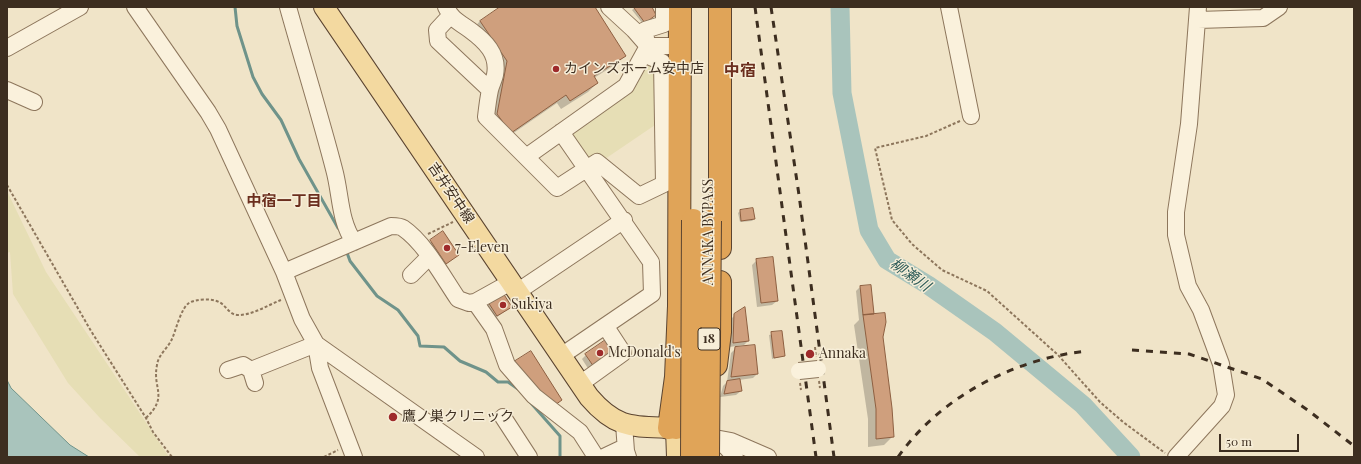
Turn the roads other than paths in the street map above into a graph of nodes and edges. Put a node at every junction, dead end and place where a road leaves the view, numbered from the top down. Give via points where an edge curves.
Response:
1 (80, 7) edge
2 (135, 7) edge
3 (288, 7) edge
4 (324, 7) edge
5 (609, 7) edge
6 (664, 7) edge
7 (680, 7) edge
8 (692, 7) edge
9 (708, 7) edge
10 (720, 7) edge
11 (949, 7) edge
12 (1279, 7) edge
13 (448, 12) edge
14 (1198, 14) edge
15 (648, 46) junction
16 (680, 46) junction
17 (7, 48) edge
18 (7, 90) edge
19 (490, 90) junction
20 (34, 102) dead end
21 (972, 116) road end
22 (561, 132) junction
23 (526, 157) junction
24 (587, 168) junction
25 (624, 220) junction
26 (701, 221) junction
27 (354, 242) junction
28 (429, 257) junction
29 (284, 272) junction
30 (411, 275) dead end
31 (514, 287) junction
32 (475, 302) junction
33 (720, 304) junction
34 (679, 306) junction
35 (606, 327) junction
36 (316, 344) junction
37 (561, 356) junction
38 (818, 369) dead end
39 (228, 370) dead end
40 (799, 372) dead end
41 (580, 384) junction
42 (503, 417) dead end
43 (624, 424) junction
44 (673, 428) junction
45 (1198, 434) junction
46 (712, 448) edge
47 (627, 452) edge
48 (354, 457) edge
49 (476, 457) edge
50 (529, 457) edge
51 (596, 457) edge
52 (604, 457) edge
53 (666, 457) edge
54 (677, 457) edge
55 (692, 457) edge
56 (735, 457) edge
57 (768, 457) edge
58 (1176, 457) edge
59 (1189, 457) edge

1 - 17 street
2 - 29 street via 212,117 252,198
3 - 27 street via 334,171 343,220
4 - 31 main road, 吉井安中線
5 - 15 street
6 - 15 street via 664,24 645,30
7 - 16 highway
8 - 26 highway, ANNAKA BYPASS / 18
9 - 26 highway, ANNAKA BYPASS / 18
10 - 33 highway
11 - 21 street
12 - 14 street via 1263,18
13 - 19 street via 460,25 484,40 492,52 496,68
13 - 19 street via 437,30 438,41
14 - 45 street via 1188,124 1176,212 1176,235 1188,286 1201,310 1221,364 1226,395 1222,406
15 - 16 street
15 - 22 street via 626,86
15 - 24 street via 648,56 662,62 664,184 639,196 597,162
16 - 34 highway
18 - 20 street
19 - 23 street via 486,117
22 - 23 street
22 - 24 street
23 - 24 street via 558,188
24 - 25 street
25 - 31 street
25 - 35 street via 651,262 652,294
26 - 46 highway, ANNAKA BYPASS / 18, bridge
26 - 55 highway, ANNAKA BYPASS / 18, bridge
27 - 28 street via 391,226 402,227
27 - 29 street
28 - 30 street
28 - 32 street via 458,299 469,303
29 - 36 street via 307,330
31 - 32 street
31 - 37 main road, 吉井安中線
32 - 51 street via 494,329 507,365 534,396 580,432
33 - 34 highway
33 - 44 highway via 720,332 715,370 706,386
34 - 44 highway
35 - 37 street
35 - 41 street via 623,353
36 - 39 street via 253,376 243,365
36 - 48 street via 320,368
36 - 49 street
37 - 41 main road, 吉井安中線
38 - 40 street, bridge
41 - 43 main road, 吉井安中線 via 603,413
42 - 50 street
43 - 44 main road, 吉井安中線
43 - 47 street
44 - 46 street
44 - 53 main road
44 - 54 main road
45 - 58 street
45 - 59 street
46 - 56 street via 726,447
46 - 57 street via 731,441
47 - 52 street

